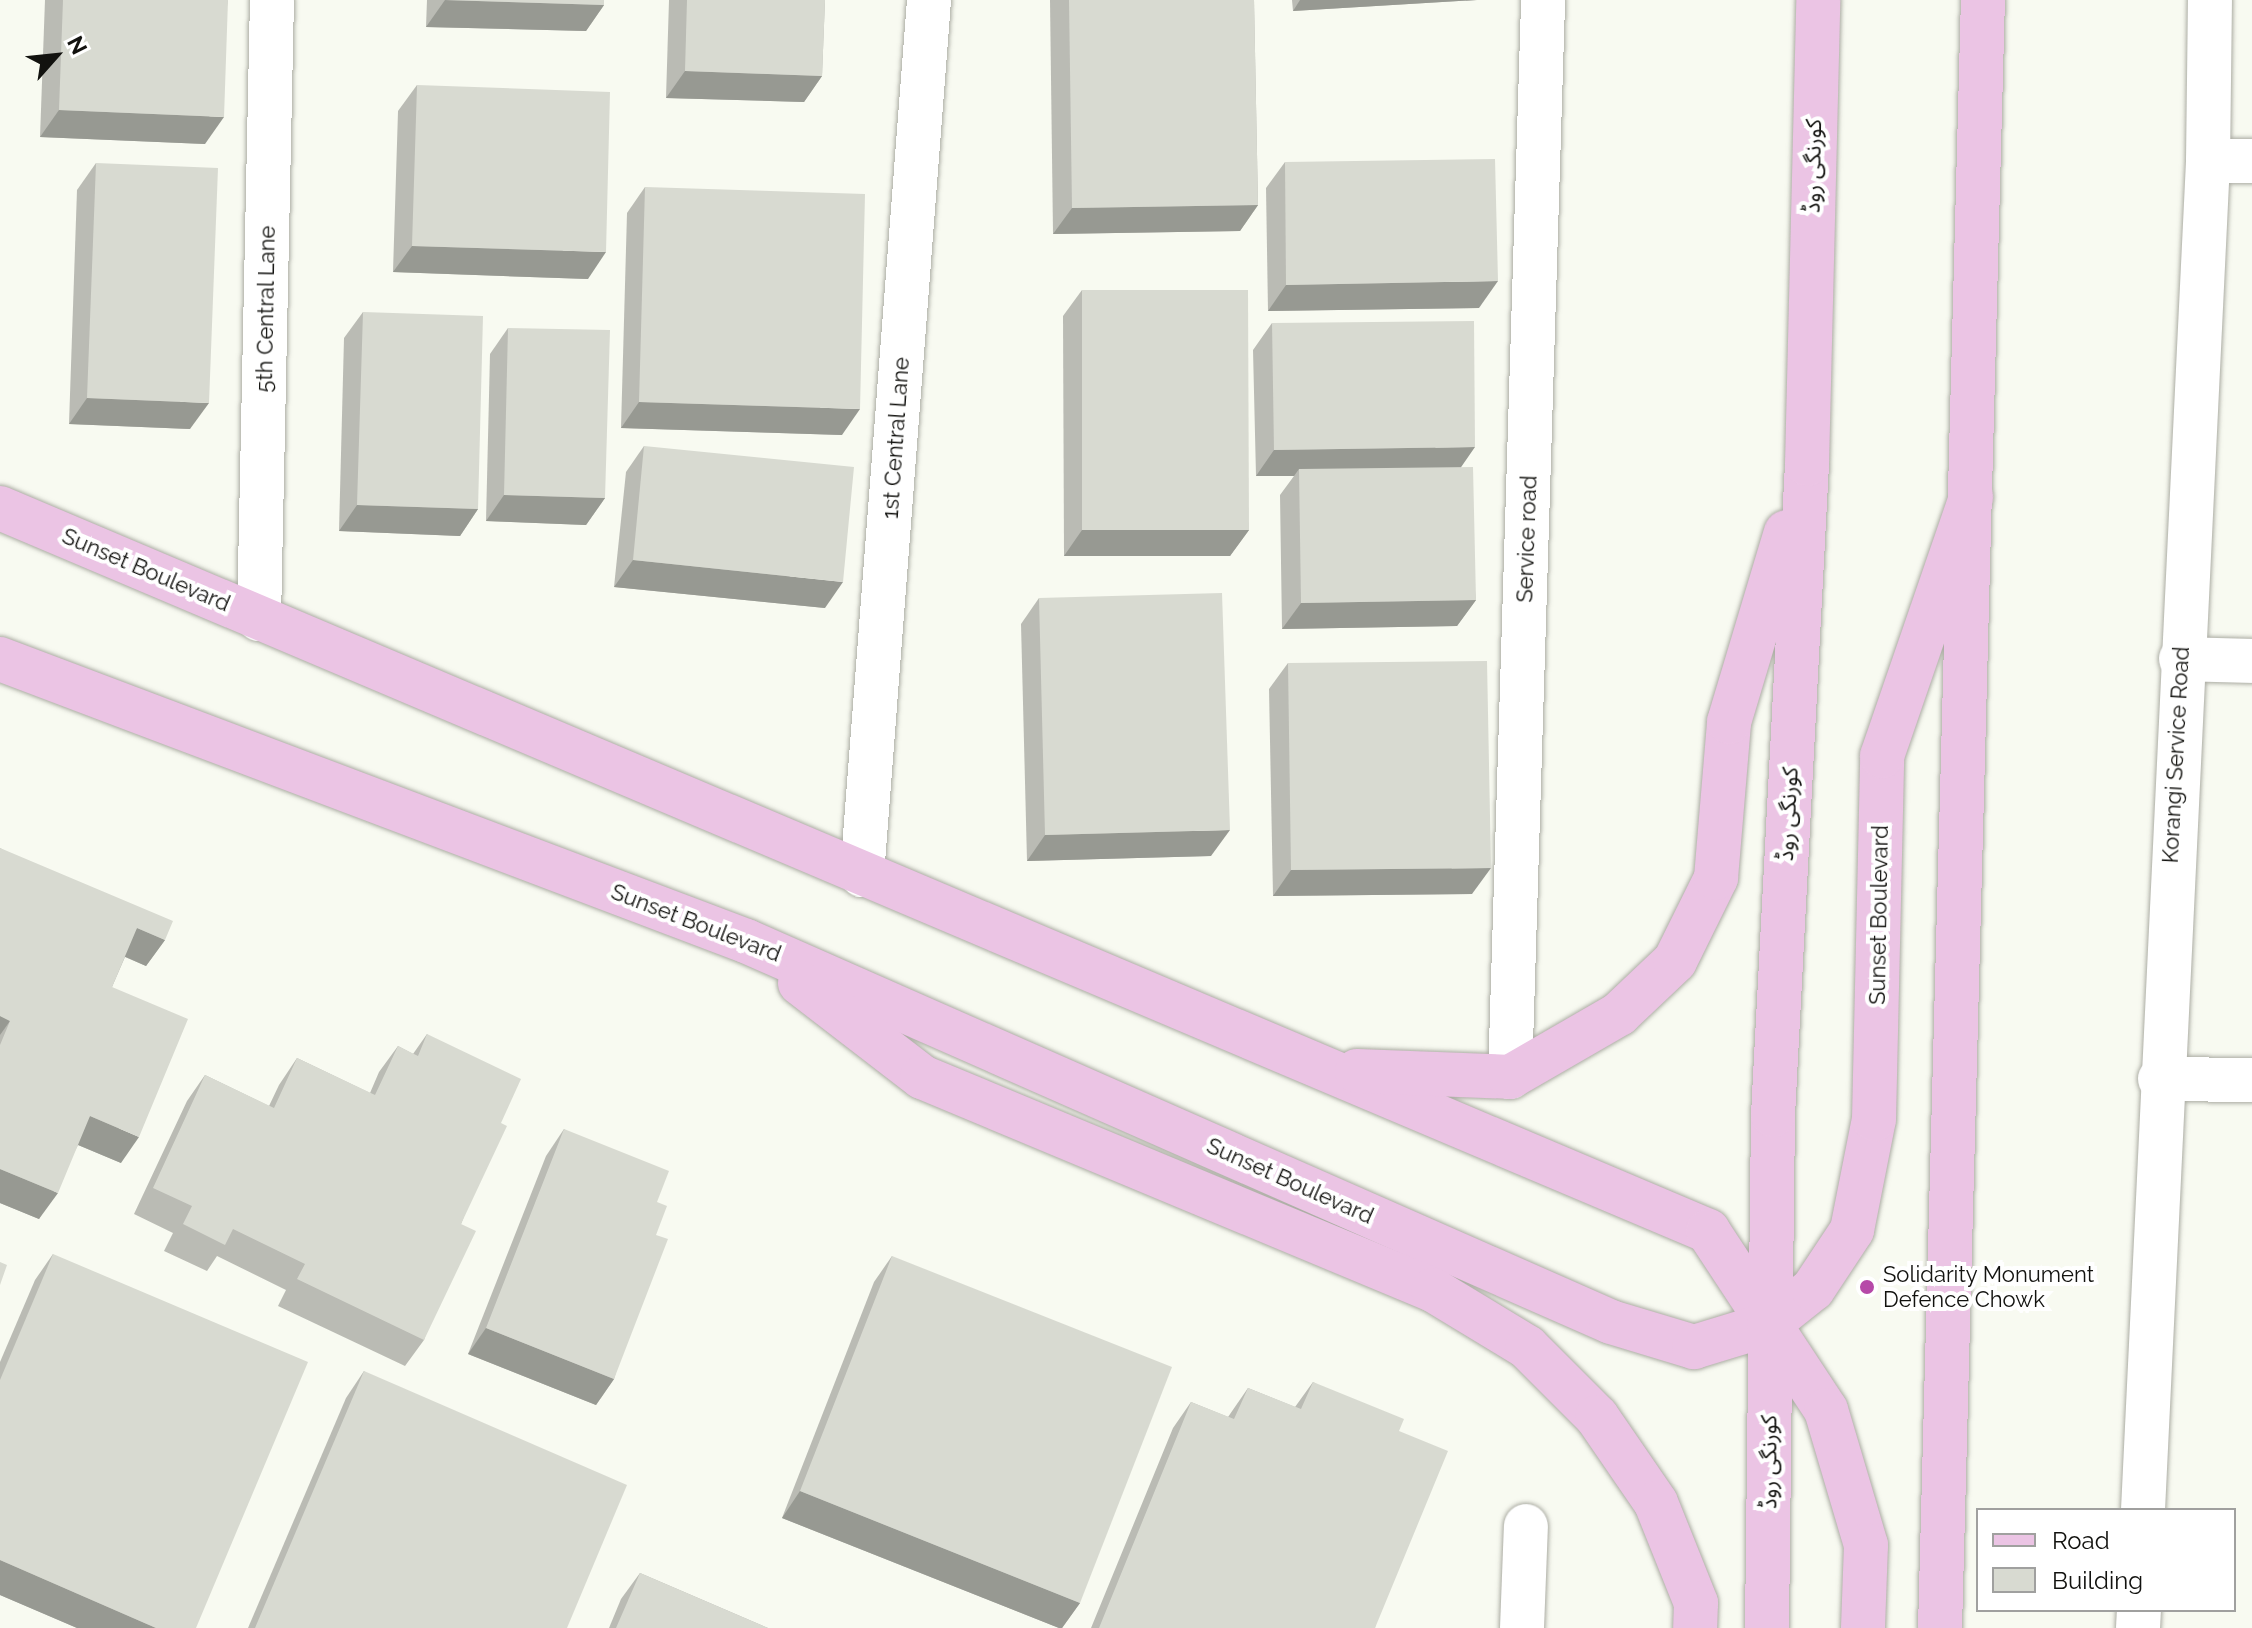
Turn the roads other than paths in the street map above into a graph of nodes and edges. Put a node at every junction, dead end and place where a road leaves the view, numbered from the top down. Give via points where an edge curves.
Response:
1 (272, 0) edge
2 (929, 0) edge
3 (1543, 0) edge
4 (1818, 0) edge
5 (1983, 0) edge
6 (2210, 0) edge
7 (2208, 161) junction
8 (2252, 161) edge
9 (1807, 464) junction
10 (1971, 497) junction
11 (0, 508) edge
12 (259, 619) junction
13 (0, 659) edge
14 (2181, 659) junction
15 (2252, 661) edge
16 (862, 875) junction
17 (746, 941) junction
18 (1327, 1070) junction
19 (1510, 1077) junction
20 (2160, 1079) junction
21 (2252, 1080) edge
22 (1769, 1324) junction
23 (2143, 1508) edge
24 (1526, 1526) dead end
25 (1522, 1628) edge
26 (1695, 1628) edge
27 (1767, 1628) edge
28 (1863, 1628) edge
29 (1940, 1628) edge

1 - 12 street, 5th Central Lane
2 - 16 street, 1st Central Lane
3 - 19 street, Service road
4 - 9 main road, کورنگی روڈ
5 - 10 main road
6 - 7 street, Korangi Service Road
7 - 8 street
7 - 14 street, Korangi Service Road
9 - 19 main road via 1729,722 1716,878 1675,961 1619,1014
9 - 22 main road, کورنگی روڈ via 1773,1115
10 - 22 main road, Sunset Boulevard via 1882,756 1874,1119 1852,1230 1813,1289
10 - 29 main road
11 - 12 main road, Sunset Boulevard
12 - 16 main road, Sunset Boulevard
13 - 17 main road, Sunset Boulevard
14 - 15 street
14 - 20 street, Korangi Service Road
16 - 18 main road, Sunset Boulevard
17 - 22 main road, Sunset Boulevard via 1611,1322 1694,1347
17 - 26 main road via 922,1077 1433,1290 1527,1347 1597,1417 1656,1503 1696,1603
18 - 19 main road
18 - 22 main road, Sunset Boulevard via 1708,1231
20 - 21 street
20 - 23 street, Korangi Service Road
22 - 27 main road, کورنگی روڈ
22 - 28 main road, Sunset Boulevard via 1826,1410 1866,1545
24 - 25 street

